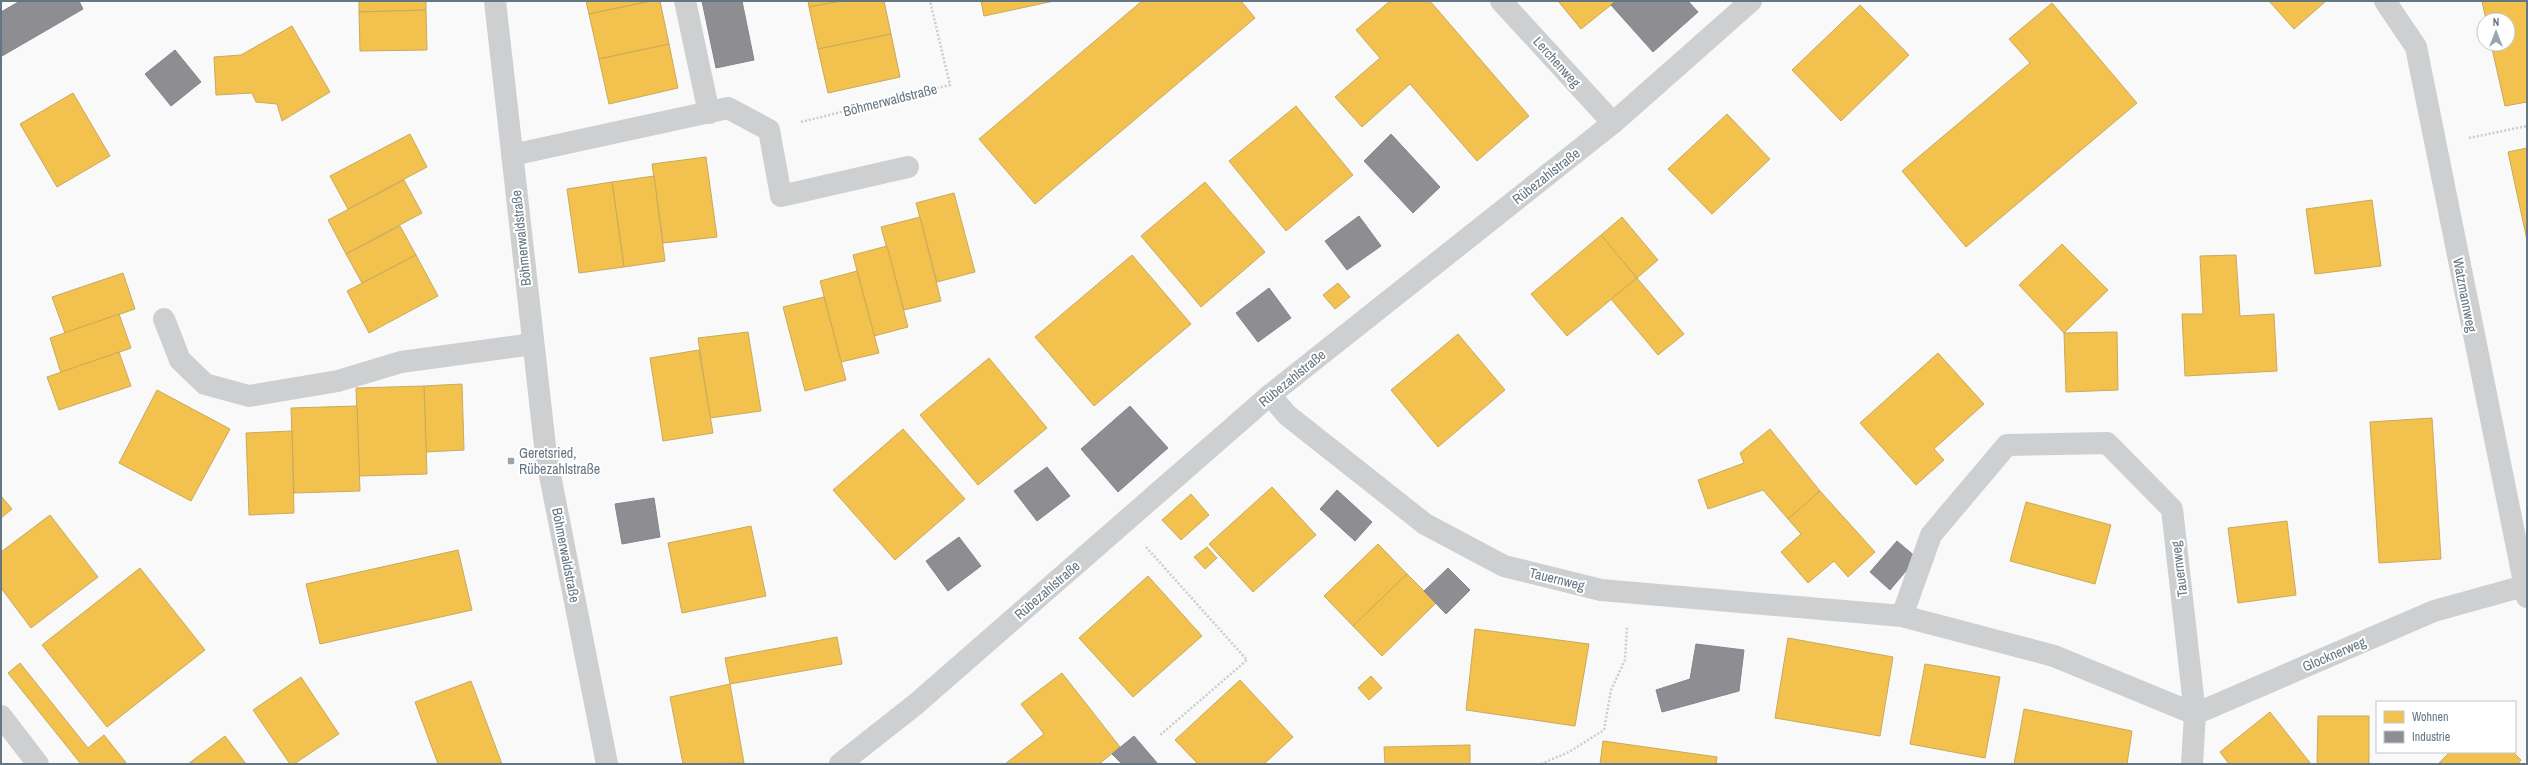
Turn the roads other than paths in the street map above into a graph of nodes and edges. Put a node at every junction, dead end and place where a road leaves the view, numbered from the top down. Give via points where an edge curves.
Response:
1 (495, 1) edge
2 (685, 1) edge
3 (1501, 1) edge
4 (1751, 1) edge
5 (2384, 1) edge
6 (709, 113) junction
7 (1612, 123) junction
8 (512, 155) junction
9 (908, 167) dead end
10 (164, 319) dead end
11 (533, 344) junction
12 (1270, 395) junction
13 (2525, 591) edge
14 (1902, 616) junction
15 (2195, 714) junction
16 (1, 716) edge
17 (38, 764) edge
18 (607, 764) edge
19 (840, 764) edge
20 (2192, 764) edge

1 - 8 street, Böhmerwaldstraße
2 - 6 street
3 - 7 street, Lerchenweg
4 - 7 street, Rübezahlstraße
5 - 13 street, Watzmannweg via 2416,47
6 - 8 street
6 - 9 street via 728,108 769,130 781,196
7 - 12 street, Rübezahlstraße
8 - 11 street, Böhmerwaldstraße
10 - 11 street via 180,360 205,384 249,396 338,381 401,362
11 - 18 street, Böhmerwaldstraße via 546,455
12 - 14 street, Tauernweg via 1287,415 1425,524 1504,566 1600,590
12 - 19 street, Rübezahlstraße via 916,704
13 - 15 street, Glocknerweg via 2434,611
14 - 15 street, Tauernweg via 2054,656
14 - 15 street, Tauernweg via 1931,535 2007,445 2107,443 2172,509
15 - 20 street
16 - 17 street

